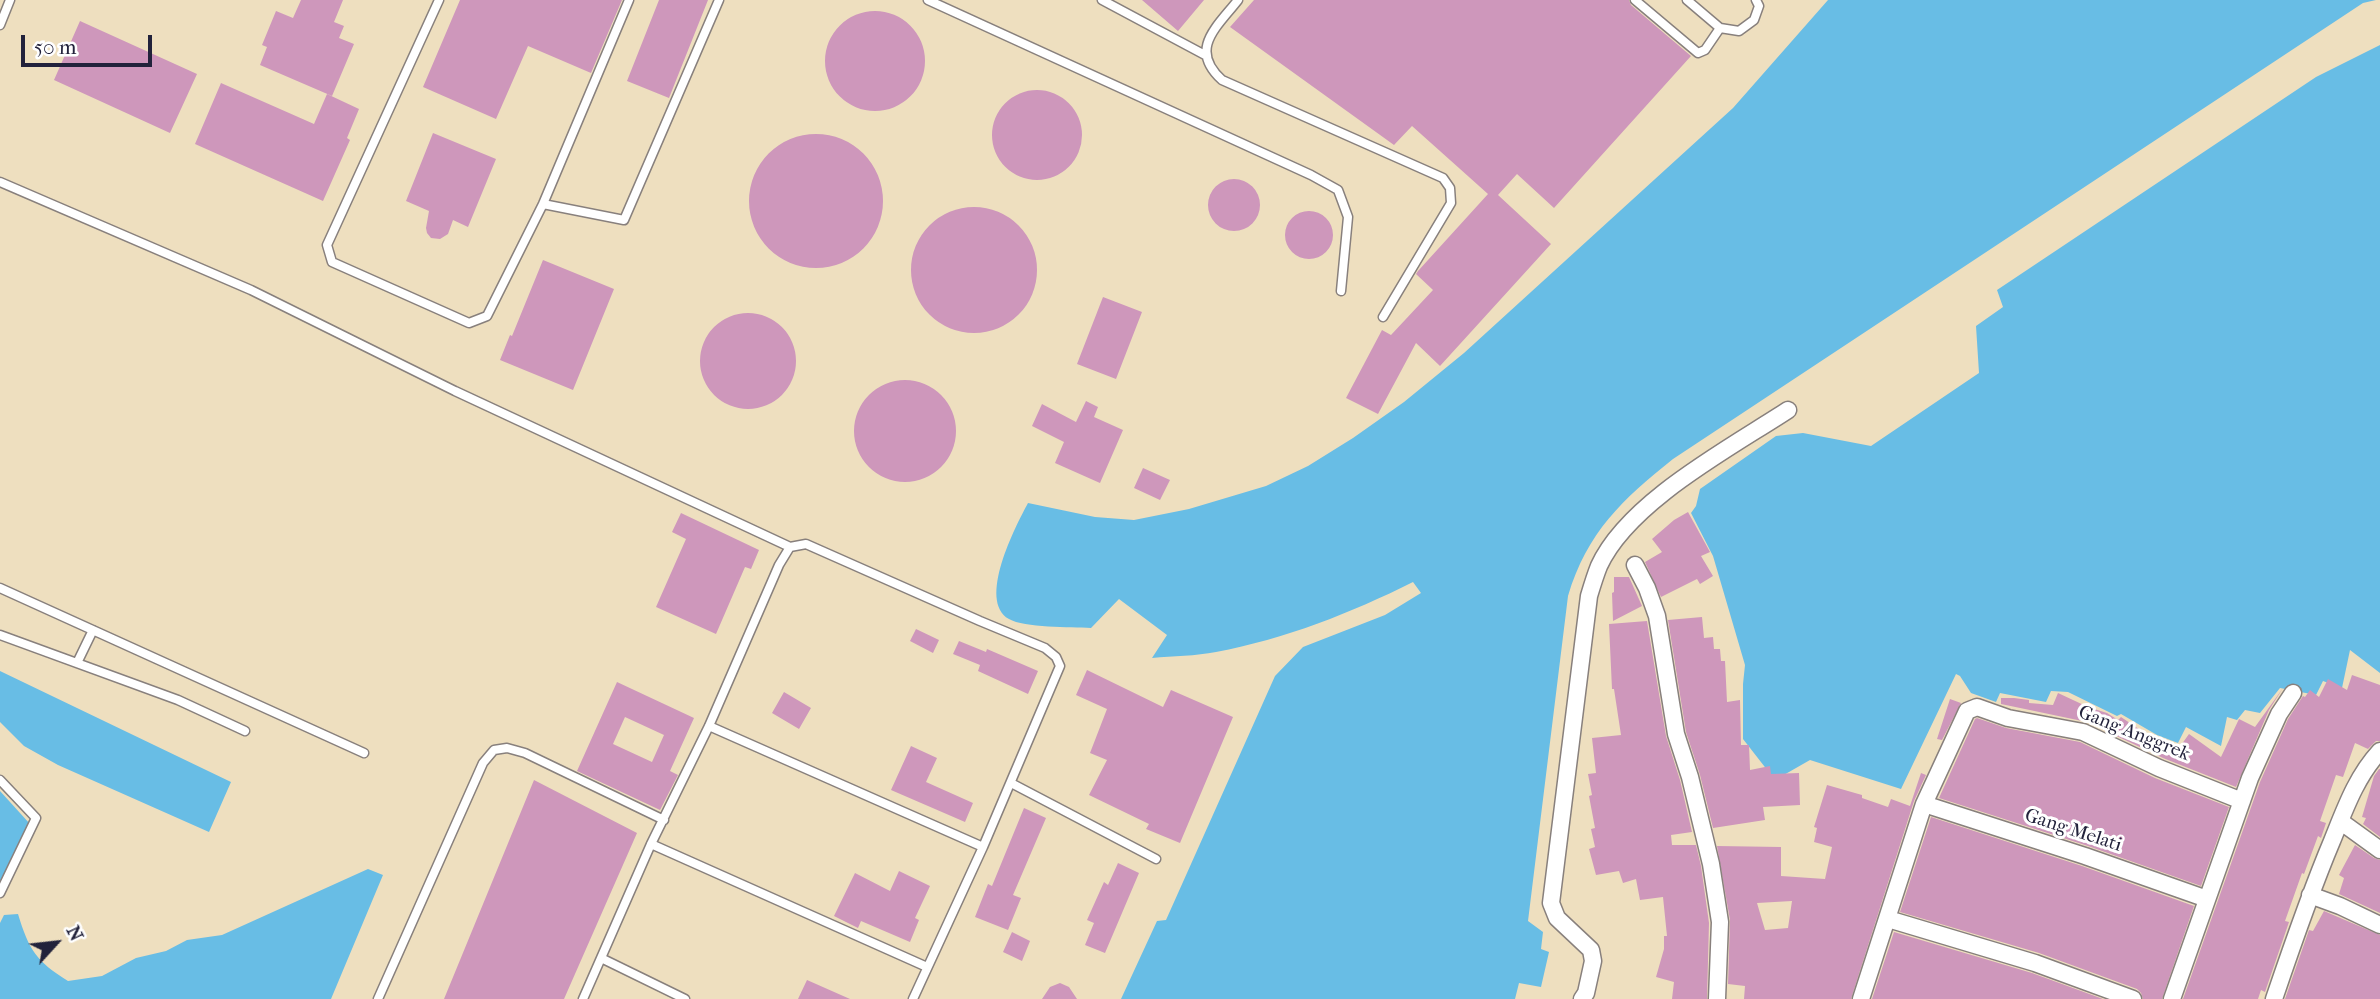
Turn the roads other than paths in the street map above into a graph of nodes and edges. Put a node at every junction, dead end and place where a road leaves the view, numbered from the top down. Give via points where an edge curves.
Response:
1 (10, 0) edge
2 (439, 0) edge
3 (629, 0) edge
4 (719, 0) edge
5 (929, 0) edge
6 (1102, 0) edge
7 (1238, 0) edge
8 (1635, 0) edge
9 (1687, 0) edge
10 (1756, 0) edge
11 (0, 26) edge
12 (1720, 28) junction
13 (1205, 55) junction
14 (0, 182) edge
15 (543, 204) junction
16 (1341, 291) dead end
17 (1382, 317) dead end
18 (1787, 410) dead end
19 (790, 547) junction
20 (1635, 565) dead end
21 (0, 588) edge
22 (93, 630) junction
23 (0, 635) edge
24 (77, 663) junction
25 (2293, 693) dead end
26 (709, 726) junction
27 (245, 731) dead end
28 (2380, 751) edge
29 (364, 753) dead end
30 (0, 780) edge
31 (1011, 783) junction
32 (2242, 801) junction
33 (1924, 804) junction
34 (664, 820) junction
35 (2340, 821) junction
36 (651, 844) junction
37 (983, 847) junction
38 (2380, 850) edge
39 (1156, 859) dead end
40 (0, 892) edge
41 (2310, 895) junction
42 (2207, 899) junction
43 (1888, 919) junction
44 (2380, 925) edge
45 (601, 958) junction
46 (927, 967) junction
47 (378, 999) edge
48 (583, 999) edge
49 (685, 999) edge
50 (913, 999) edge
51 (1582, 999) edge
52 (1717, 999) edge
53 (1861, 999) edge
54 (2133, 999) edge
55 (2172, 999) edge
56 (2274, 999) edge

1 - 11 lane
2 - 15 lane via 327,245 332,262 469,323 487,316
3 - 15 lane
4 - 15 lane via 624,220
5 - 16 lane via 1338,190 1348,217
6 - 13 lane
7 - 13 lane via 1207,41
8 - 12 lane via 1698,53
9 - 12 lane
10 - 12 lane via 1759,6 1754,20 1739,31
13 - 17 lane via 1208,66 1222,80 1443,178 1450,188 1451,203
14 - 19 lane via 251,290
18 - 51 street via 1671,487 1617,538 1596,575 1589,596 1551,903 1556,918 1591,950 1593,961
19 - 26 lane
19 - 31 lane via 806,544 1045,648 1056,657 1059,672
20 - 52 street via 1657,616 1675,734 1711,864 1720,922
21 - 22 lane
22 - 24 lane
22 - 29 lane
23 - 24 lane
24 - 27 lane via 178,700
25 - 32 street via 2270,732
26 - 34 lane
26 - 37 lane
28 - 35 street via 2364,770
30 - 40 lane via 36,818
31 - 37 lane
31 - 39 lane
32 - 33 street, Gang Anggrek via 2073,729 2008,718 1977,707 1968,711
32 - 42 street
33 - 42 street, Gang Melati
33 - 43 street
34 - 36 lane
34 - 47 lane via 525,753 494,750 483,763
35 - 38 street
35 - 41 street
36 - 45 lane
36 - 46 lane
37 - 46 lane
41 - 44 street
41 - 56 street
42 - 55 street
43 - 53 street
43 - 54 street via 2035,963
45 - 48 lane
45 - 49 lane
46 - 50 lane

